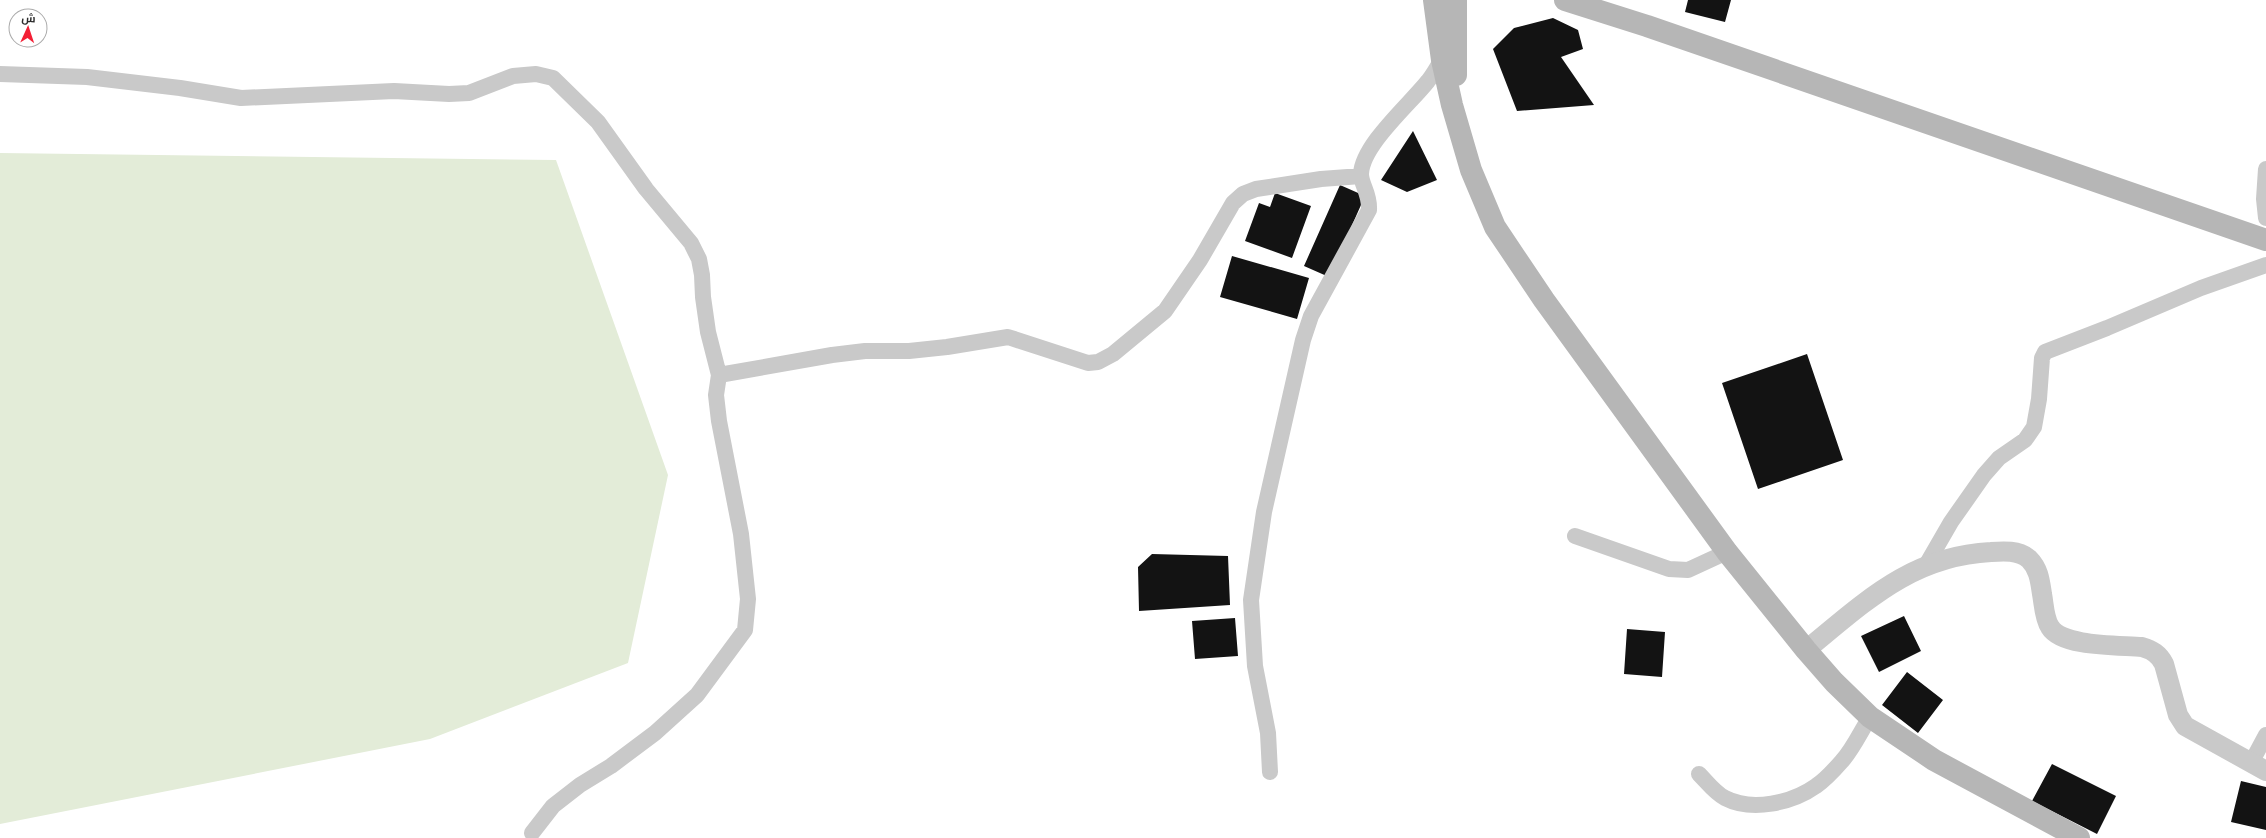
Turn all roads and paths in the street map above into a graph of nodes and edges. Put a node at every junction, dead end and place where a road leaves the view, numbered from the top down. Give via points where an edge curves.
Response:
1 (1434, 0) edge
2 (1456, 0) edge
3 (1565, 0) edge
4 (1598, 0) edge
5 (1647, 26) junction
6 (1442, 60) junction
7 (0, 74) edge
8 (1456, 120) junction
9 (2266, 169) edge
10 (1361, 176) junction
11 (2266, 218) edge
12 (2266, 240) edge
13 (2266, 265) edge
14 (719, 375) junction
15 (1575, 536) dead end
16 (1727, 552) junction
17 (1926, 567) junction
18 (1806, 650) junction
19 (1870, 717) junction
20 (2266, 735) edge
21 (2259, 767) edge
22 (1270, 772) dead end
23 (1699, 774) dead end
24 (532, 833) dead end
25 (2079, 838) edge

1 - 6 main road
2 - 8 main road
3 - 5 main road
4 - 5 main road via 1629,14
5 - 12 main road
6 - 8 main road
6 - 10 street via 1429,80 1373,146 1364,160
7 - 14 street via 87,77 241,98 394,91 469,93 513,76 536,74 553,78 598,122 646,189 691,243 699,259 708,332
8 - 16 main road via 1477,186 1495,226 1511,253
9 - 11 street
10 - 14 street via 1321,179 1256,189 1243,194 1233,203 1197,265 1165,310 1113,354 1098,362 1088,363 1008,337 909,351 865,351 832,355
10 - 22 street via 1368,194 1369,210 1311,316 1303,340 1270,481 1253,580 1252,630 1255,666 1268,733
13 - 17 street via 2201,288 2045,352 2042,358 2034,427 2025,440 1999,458 1984,475 1951,522
14 - 24 street via 716,395 719,422 741,534 748,599 745,630 697,695 612,766 580,785 553,806
15 - 16 street via 1669,568 1688,570
16 - 18 main road
17 - 18 street via 1899,578 1878,591
17 - 21 street via 1953,556 1973,553 2016,552 2028,558 2039,572 2050,628 2060,636 2075,641 2152,650 2164,664 2178,715 2185,726
18 - 19 main road
19 - 23 street via 1843,761 1816,786 1798,796 1758,805 1737,802 1725,798 1714,790
19 - 25 main road via 1934,760
20 - 21 street

